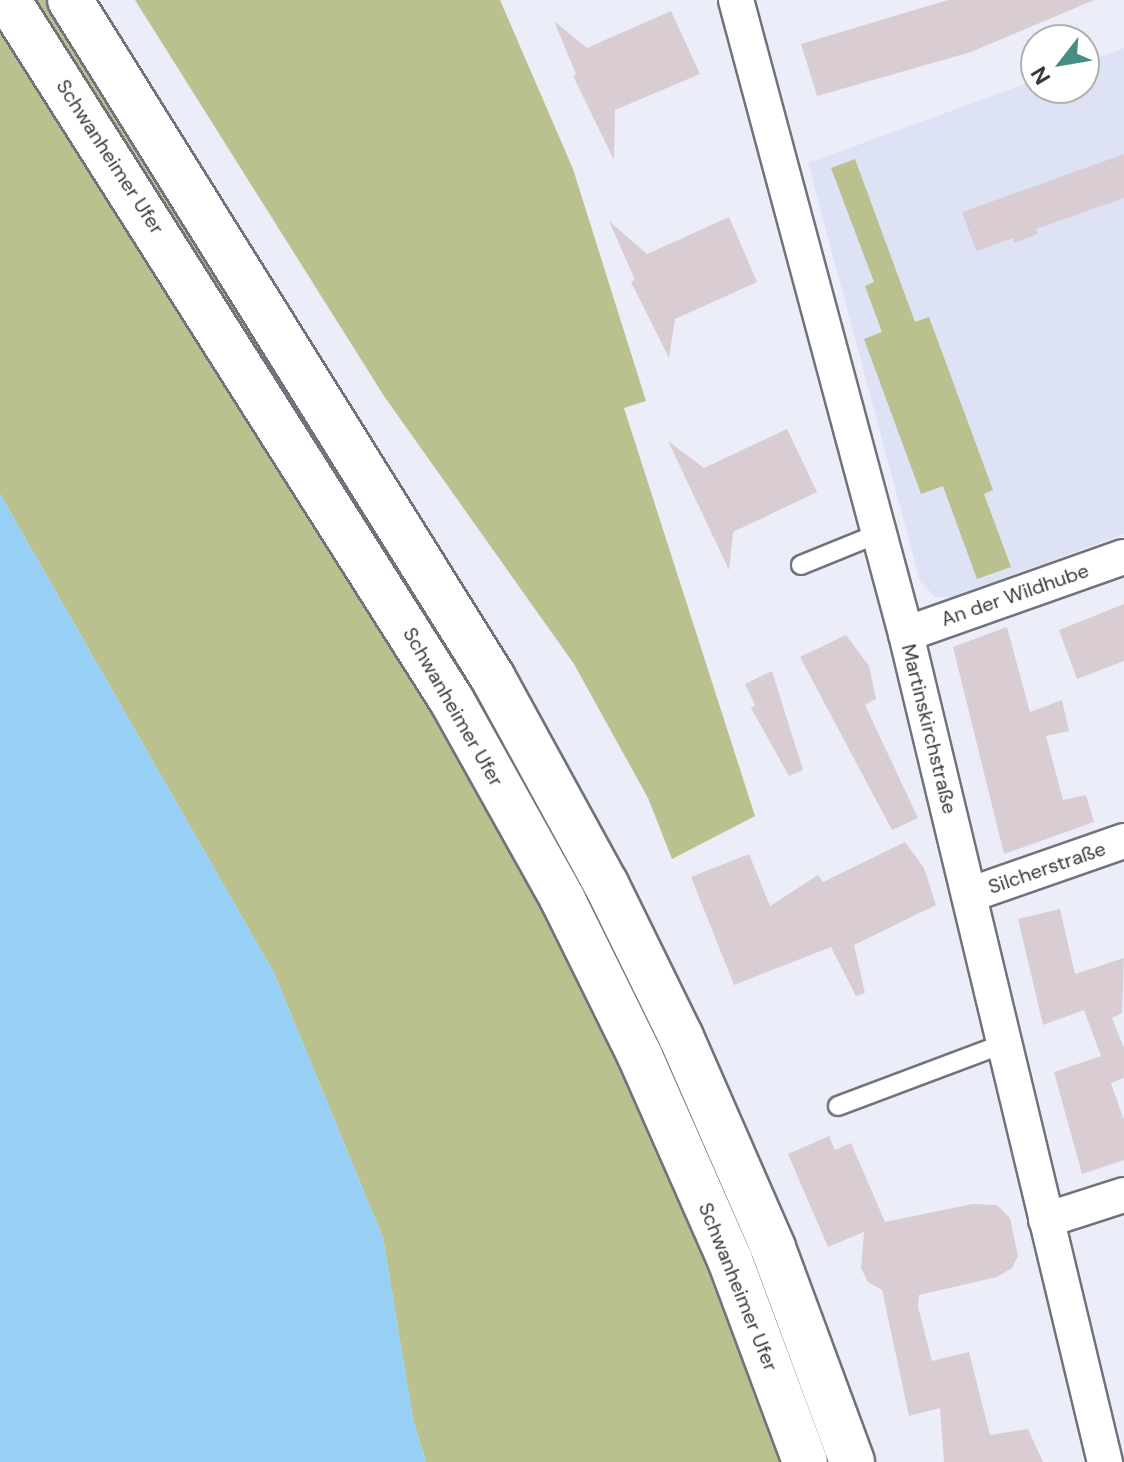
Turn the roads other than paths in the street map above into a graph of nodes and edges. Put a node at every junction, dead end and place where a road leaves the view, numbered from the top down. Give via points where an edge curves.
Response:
1 (8, 0) edge
2 (70, 0) edge
3 (736, 0) edge
4 (880, 533) junction
5 (1124, 557) edge
6 (801, 565) dead end
7 (906, 634) junction
8 (1124, 841) edge
9 (969, 895) junction
10 (1006, 1043) junction
11 (838, 1106) dead end
12 (1124, 1195) edge
13 (1046, 1220) junction
14 (805, 1462) edge
15 (852, 1462) edge
16 (1105, 1462) edge

1 - 14 main road, Schwanheimer Ufer via 452,701 563,900 640,1056 730,1260
2 - 15 main road via 493,678 606,884 681,1037 773,1248
3 - 4 street, Martinskirchstraße
4 - 6 lane
4 - 7 street, Martinskirchstraße
5 - 7 street, An der Wildhube
7 - 9 street, Martinskirchstraße
8 - 9 street, Silcherstraße
9 - 10 street, Martinskirchstraße
10 - 11 lane
10 - 13 street, Martinskirchstraße
12 - 13 street
13 - 16 street, Martinskirchstraße

